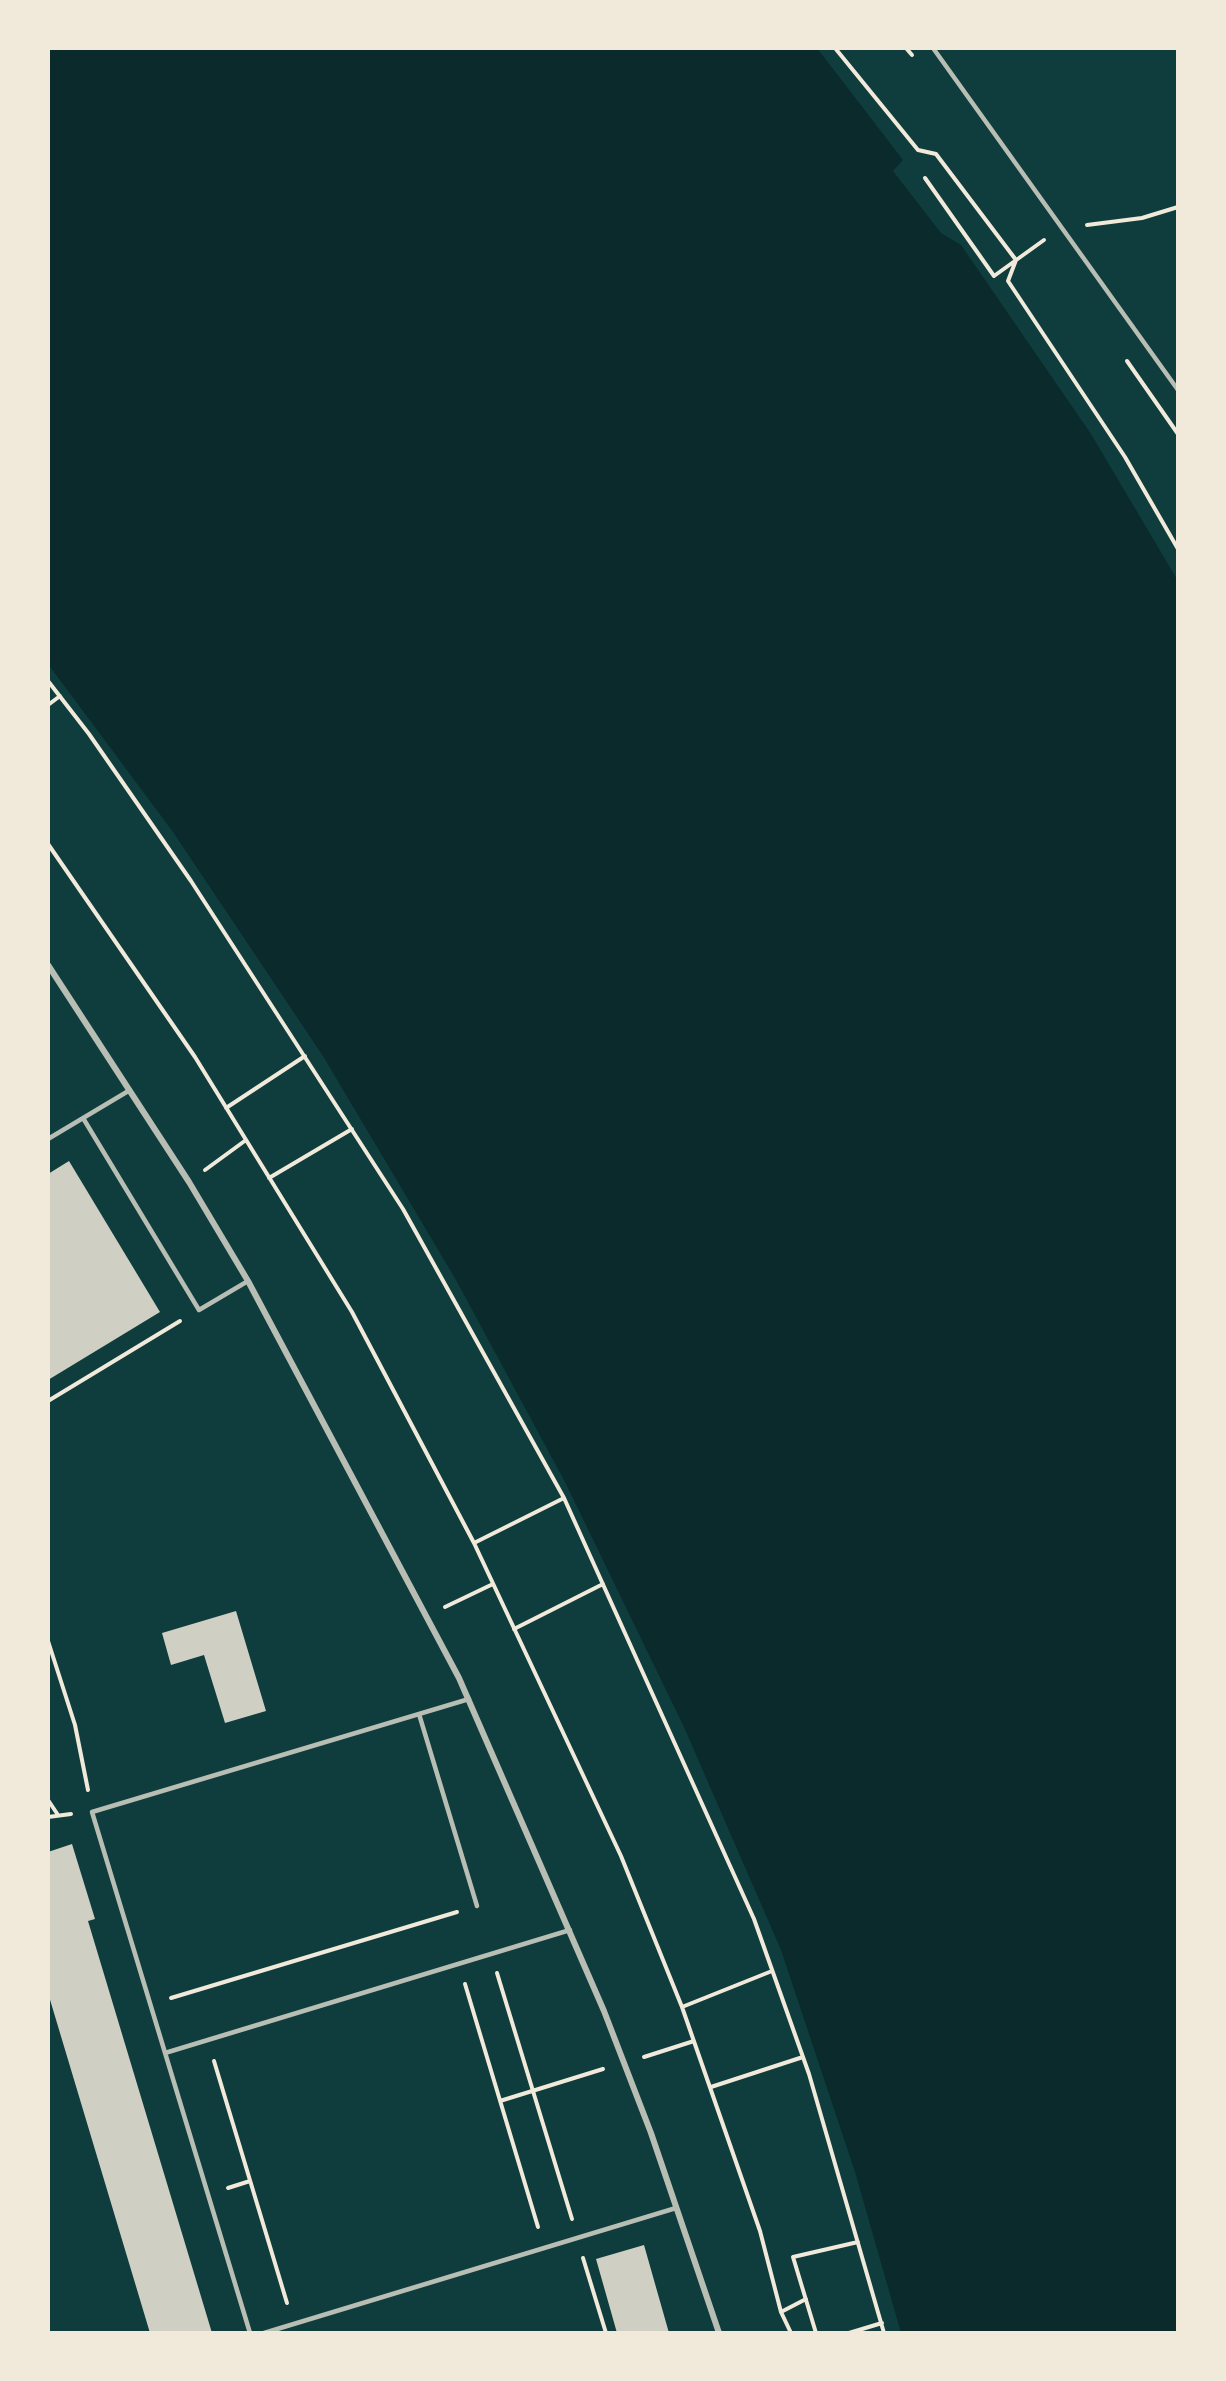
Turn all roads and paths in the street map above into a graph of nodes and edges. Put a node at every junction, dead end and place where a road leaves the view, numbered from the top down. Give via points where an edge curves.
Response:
1 (835, 48) edge
2 (933, 48) edge
3 (925, 178) dead end
4 (1178, 207) edge
5 (1060, 228) junction
6 (1016, 260) junction
7 (1178, 390) edge
8 (1178, 549) edge
9 (48, 681) edge
10 (60, 696) junction
11 (48, 705) edge
12 (48, 844) edge
13 (48, 965) edge
14 (304, 1056) junction
15 (130, 1090) junction
16 (226, 1108) junction
17 (83, 1118) junction
18 (352, 1129) junction
19 (48, 1139) edge
20 (246, 1140) junction
21 (269, 1178) junction
22 (189, 1182) junction
23 (248, 1281) junction
24 (199, 1310) junction
25 (48, 1401) edge
26 (564, 1498) junction
27 (474, 1543) junction
28 (493, 1584) junction
29 (603, 1584) junction
30 (426, 1616) junction
31 (514, 1629) junction
32 (48, 1641) edge
33 (469, 1699) junction
34 (419, 1714) junction
35 (48, 1800) edge
36 (93, 1812) junction
37 (58, 1815) dead end
38 (477, 1906) joint
39 (570, 1930) junction
40 (491, 1953) junction
41 (458, 1964) junction
42 (772, 1971) junction
43 (151, 2005) junction
44 (682, 2007) junction
45 (207, 2040) junction
46 (694, 2041) junction
47 (165, 2053) junction
48 (803, 2057) junction
49 (625, 2063) junction
50 (711, 2087) junction
51 (533, 2091) junction
52 (500, 2101) junction
53 (676, 2208) junction
54 (577, 2238) junction
55 (858, 2242) junction
56 (544, 2248) junction
57 (806, 2299) junction
58 (781, 2312) junction
59 (293, 2324) junction
60 (882, 2324) junction
61 (250, 2333) edge
62 (264, 2333) edge
63 (606, 2333) edge
64 (719, 2333) edge
65 (791, 2333) edge
66 (816, 2333) edge
67 (849, 2333) edge
68 (884, 2333) edge

1 - 6 path via 918,150 936,154
2 - 5 lane
3 - 6 path via 994,276
4 - 5 path via 1142,218
5 - 6 path
5 - 7 lane
6 - 8 path via 1008,281 1125,457
9 - 10 path
10 - 11 path
10 - 14 path via 191,881
12 - 16 path
13 - 15 street
14 - 16 path
14 - 18 path
15 - 17 lane
15 - 22 street
16 - 20 path
17 - 19 lane
17 - 24 lane
18 - 21 path
18 - 26 path via 403,1209
20 - 21 path
20 - 22 path
21 - 27 path via 352,1312
22 - 23 street
23 - 24 lane
23 - 30 street
24 - 25 path
26 - 27 path
26 - 29 path
27 - 28 path
28 - 30 path
28 - 31 path
29 - 31 path
29 - 42 path via 749,1909
30 - 33 street
31 - 44 path via 621,1856
32 - 36 path via 75,1725
33 - 34 lane
33 - 39 street
34 - 36 lane
34 - 38 lane
35 - 37 path
36 - 43 lane
38 - 43 path
39 - 40 lane
39 - 49 street
40 - 41 lane
40 - 51 path
41 - 45 lane
41 - 52 path
42 - 44 path
42 - 48 path
43 - 47 lane
44 - 46 path
45 - 47 lane
45 - 59 path
46 - 49 path
46 - 50 path
47 - 61 lane
48 - 50 path
48 - 55 path
49 - 51 path
49 - 53 street
50 - 58 path via 760,2231
51 - 52 path
51 - 54 path
52 - 56 path
53 - 54 lane
53 - 64 street
54 - 56 lane
54 - 63 path
55 - 57 path via 793,2257
55 - 60 path
56 - 59 lane
57 - 58 path
57 - 66 path
58 - 65 path
59 - 62 lane
60 - 67 path
60 - 68 path

